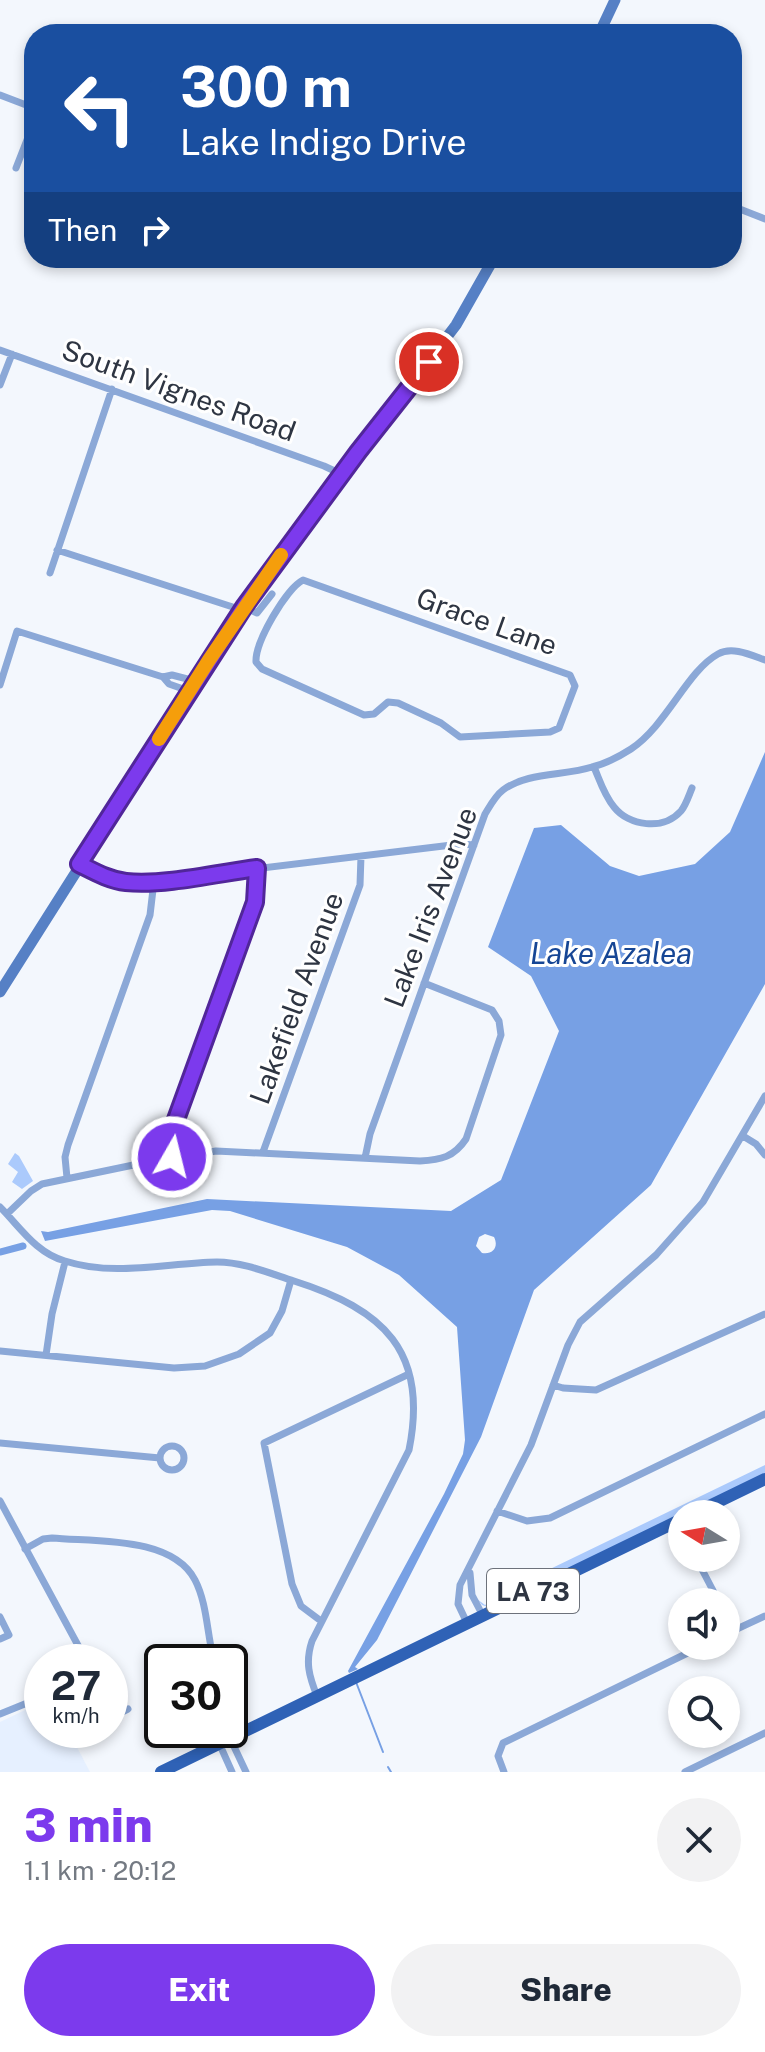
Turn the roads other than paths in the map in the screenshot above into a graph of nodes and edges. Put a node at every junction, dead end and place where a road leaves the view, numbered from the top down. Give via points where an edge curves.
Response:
1 (615, 0) edge
2 (604, 24) edge
3 (0, 95) edge
4 (24, 104) edge
5 (24, 148) edge
6 (16, 168) dead end
7 (742, 210) edge
8 (765, 219) edge
9 (488, 268) edge
10 (5, 352) edge
11 (0, 362) edge
12 (0, 385) edge
13 (112, 389) junction
14 (341, 474) junction
15 (57, 550) junction
16 (50, 573) dead end
17 (259, 586) junction
18 (272, 594) junction
19 (283, 602) junction
20 (243, 609) junction
21 (765, 660) edge
22 (0, 685) edge
23 (192, 686) junction
24 (594, 767) junction
25 (692, 788) dead end
26 (474, 845) junction
27 (361, 856) junction
28 (79, 864) junction
29 (257, 868) junction
30 (154, 881) junction
31 (424, 983) junction
32 (0, 992) edge
33 (765, 1096) edge
34 (743, 1136) junction
35 (263, 1152) junction
36 (765, 1155) edge
37 (172, 1157) junction
38 (365, 1158) junction
39 (67, 1178) junction
40 (0, 1207) edge
41 (7, 1214) junction
42 (65, 1262) junction
43 (291, 1280) junction
44 (765, 1314) edge
45 (0, 1349) edge
46 (46, 1355) junction
47 (409, 1374) junction
48 (553, 1385) junction
49 (765, 1414) edge
50 (0, 1443) edge
51 (160, 1458) dead end
52 (765, 1479) edge
53 (722, 1500) edge
54 (0, 1501) edge
55 (497, 1511) junction
56 (668, 1530) edge
57 (25, 1549) junction
58 (470, 1569) junction
59 (483, 1616) junction
60 (765, 1616) edge
61 (0, 1617) edge
62 (321, 1621) junction
63 (467, 1623) junction
64 (740, 1627) edge
65 (0, 1639) edge
66 (77, 1644) edge
67 (210, 1644) edge
68 (673, 1660) edge
69 (317, 1696) junction
70 (24, 1704) edge
71 (0, 1714) edge
72 (248, 1729) edge
73 (765, 1733) edge
74 (209, 1748) edge
75 (227, 1748) edge
76 (230, 1748) edge
77 (161, 1772) edge
78 (232, 1772) edge
79 (246, 1772) edge
80 (504, 1772) edge
81 (685, 1772) edge

1 - 2 street
3 - 4 street
5 - 6 street
7 - 8 street
9 - 14 street via 456,325
10 - 11 street
10 - 12 street
10 - 13 street, South Vignes Road
13 - 14 street, South Vignes Road
13 - 15 street
14 - 17 street
15 - 16 street
15 - 20 street
17 - 18 street
17 - 20 street
18 - 19 street
18 - 20 street via 257,613
19 - 19 street, Grace Lane via 307,580 566,673 575,686 561,725 550,732 464,738 395,702 371,715 362,714 258,665 257,650
20 - 23 street
21 - 24 street, Lake Iris Avenue via 739,651 719,652 645,739
22 - 23 street via 17,631 163,677 172,675
23 - 28 street
24 - 25 street via 615,809 648,825 681,810
24 - 26 street, Lake Iris Avenue via 506,788 485,814
26 - 27 street
26 - 31 street, Lake Iris Avenue
27 - 29 street
27 - 35 street, Lakefield Avenue via 360,885
28 - 30 street via 104,877
28 - 32 street
29 - 30 street
29 - 37 street via 255,902 174,1125
30 - 39 street via 150,915 68,1145
31 - 38 street, Lake Iris Avenue
31 - 38 street via 492,1010 499,1021 498,1047 458,1150 437,1161
33 - 34 street
34 - 36 street
34 - 48 street via 703,1202 656,1255 580,1322
35 - 37 street
35 - 38 street
37 - 39 street
39 - 41 street via 42,1184
40 - 41 street
41 - 42 street via 39,1247
42 - 43 street via 108,1268 218,1262
42 - 46 street
43 - 46 street via 270,1333 205,1366 174,1368
43 - 47 street via 361,1308 392,1337
44 - 48 street via 596,1390
45 - 46 street
47 - 62 street via 413,1412 408,1451
47 - 62 street via 264,1443 292,1584 301,1606
48 - 55 street via 531,1445
49 - 55 street via 550,1518 527,1521
50 - 51 street
52 - 53 main road
54 - 57 street
55 - 58 street
56 - 59 main road, LA 73
57 - 66 street
57 - 67 street via 52,1538 150,1547 170,1554 187,1568 200,1590
58 - 59 street via 469,1585
58 - 63 street via 458,1598
59 - 63 main road, LA 73
60 - 64 street
61 - 65 street via 9,1635
62 - 69 street via 307,1661
63 - 69 main road, LA 73
68 - 80 street via 506,1742 498,1761
69 - 72 main road, LA 73
70 - 71 street
73 - 81 street
74 - 77 main road, LA 73
75 - 78 street
76 - 79 street

